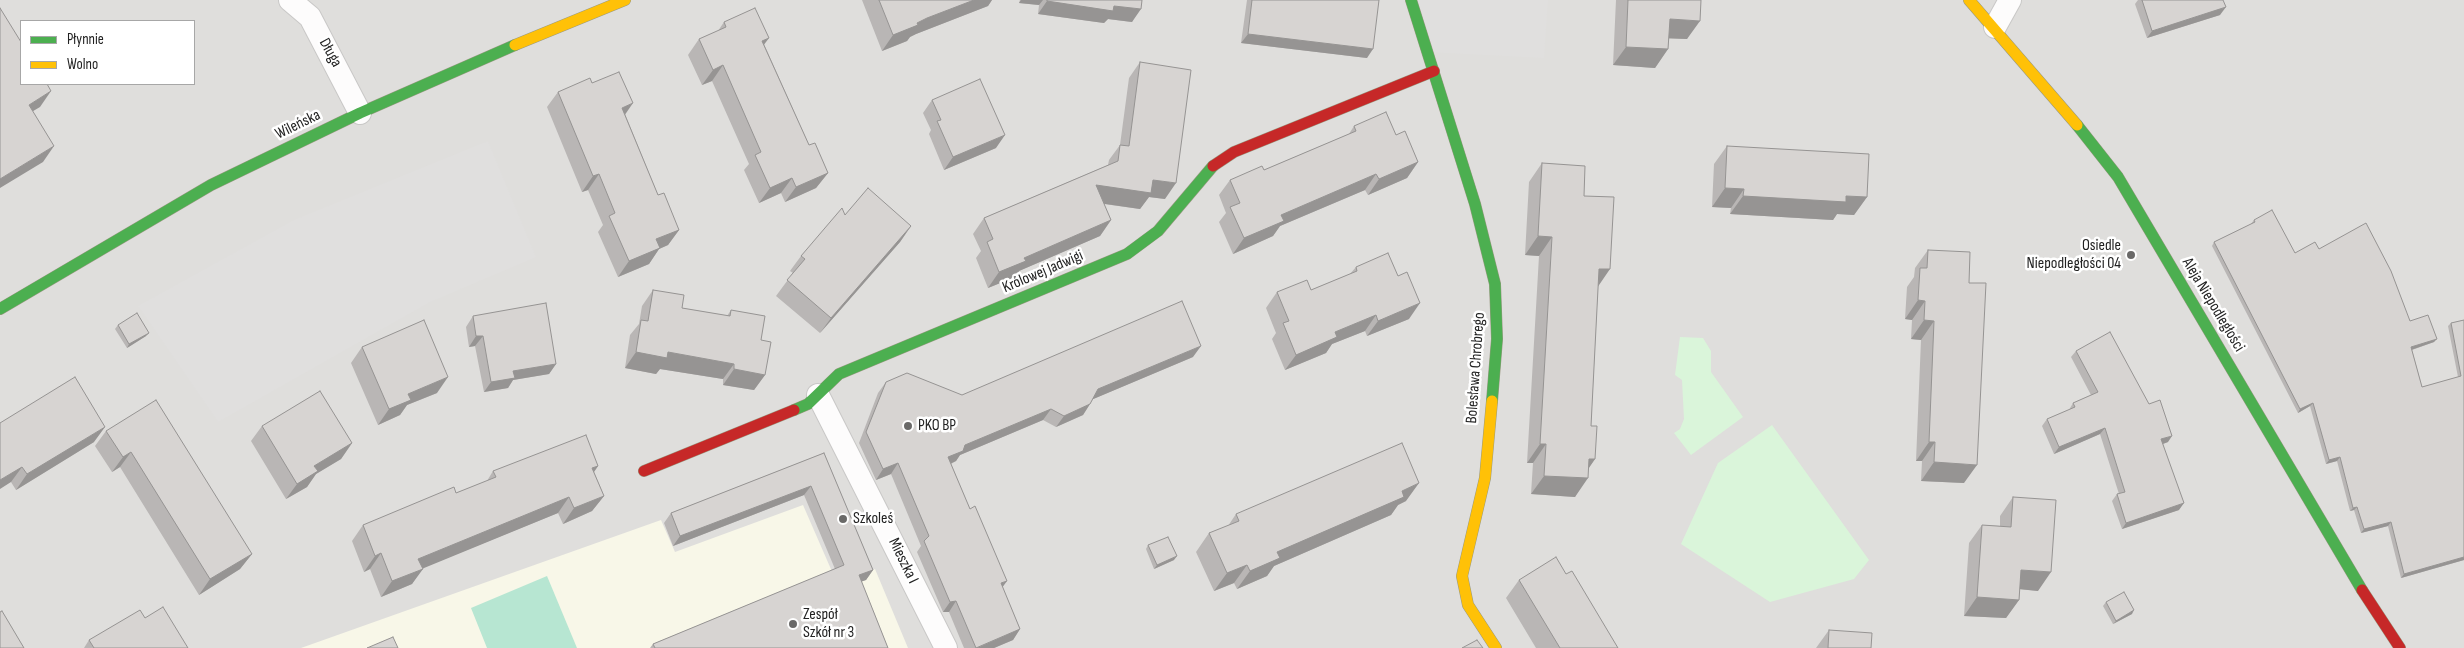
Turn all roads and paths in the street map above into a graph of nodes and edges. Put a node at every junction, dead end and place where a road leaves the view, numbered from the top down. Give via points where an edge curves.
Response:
1 (290, 0) edge
2 (625, 0) edge
3 (1411, 0) edge
4 (1969, 0) edge
5 (2010, 0) edge
6 (1995, 27) junction
7 (1434, 72) junction
8 (360, 113) junction
9 (0, 309) edge
10 (818, 395) junction
11 (644, 471) dead end
12 (946, 648) edge
13 (1496, 648) edge
14 (2400, 648) edge

1 - 8 street, Długa via 310,17
2 - 8 street, Wileńska
3 - 7 street, Bolesława Chrobrego
4 - 6 street, Aleja Niepodległości
5 - 6 street
6 - 14 street, Aleja Niepodległości via 2086,134 2118,177 2366,597
7 - 10 street, Królowej Jadwigi via 1234,152 1216,163 1158,231 1127,254 839,374
7 - 13 street, Bolesława Chrobrego via 1475,204 1495,284 1497,339 1485,478 1462,576 1468,605
8 - 9 street, Wileńska via 211,185
10 - 11 street, Królowej Jadwigi via 808,404 782,416
10 - 12 street, Mieszka I

